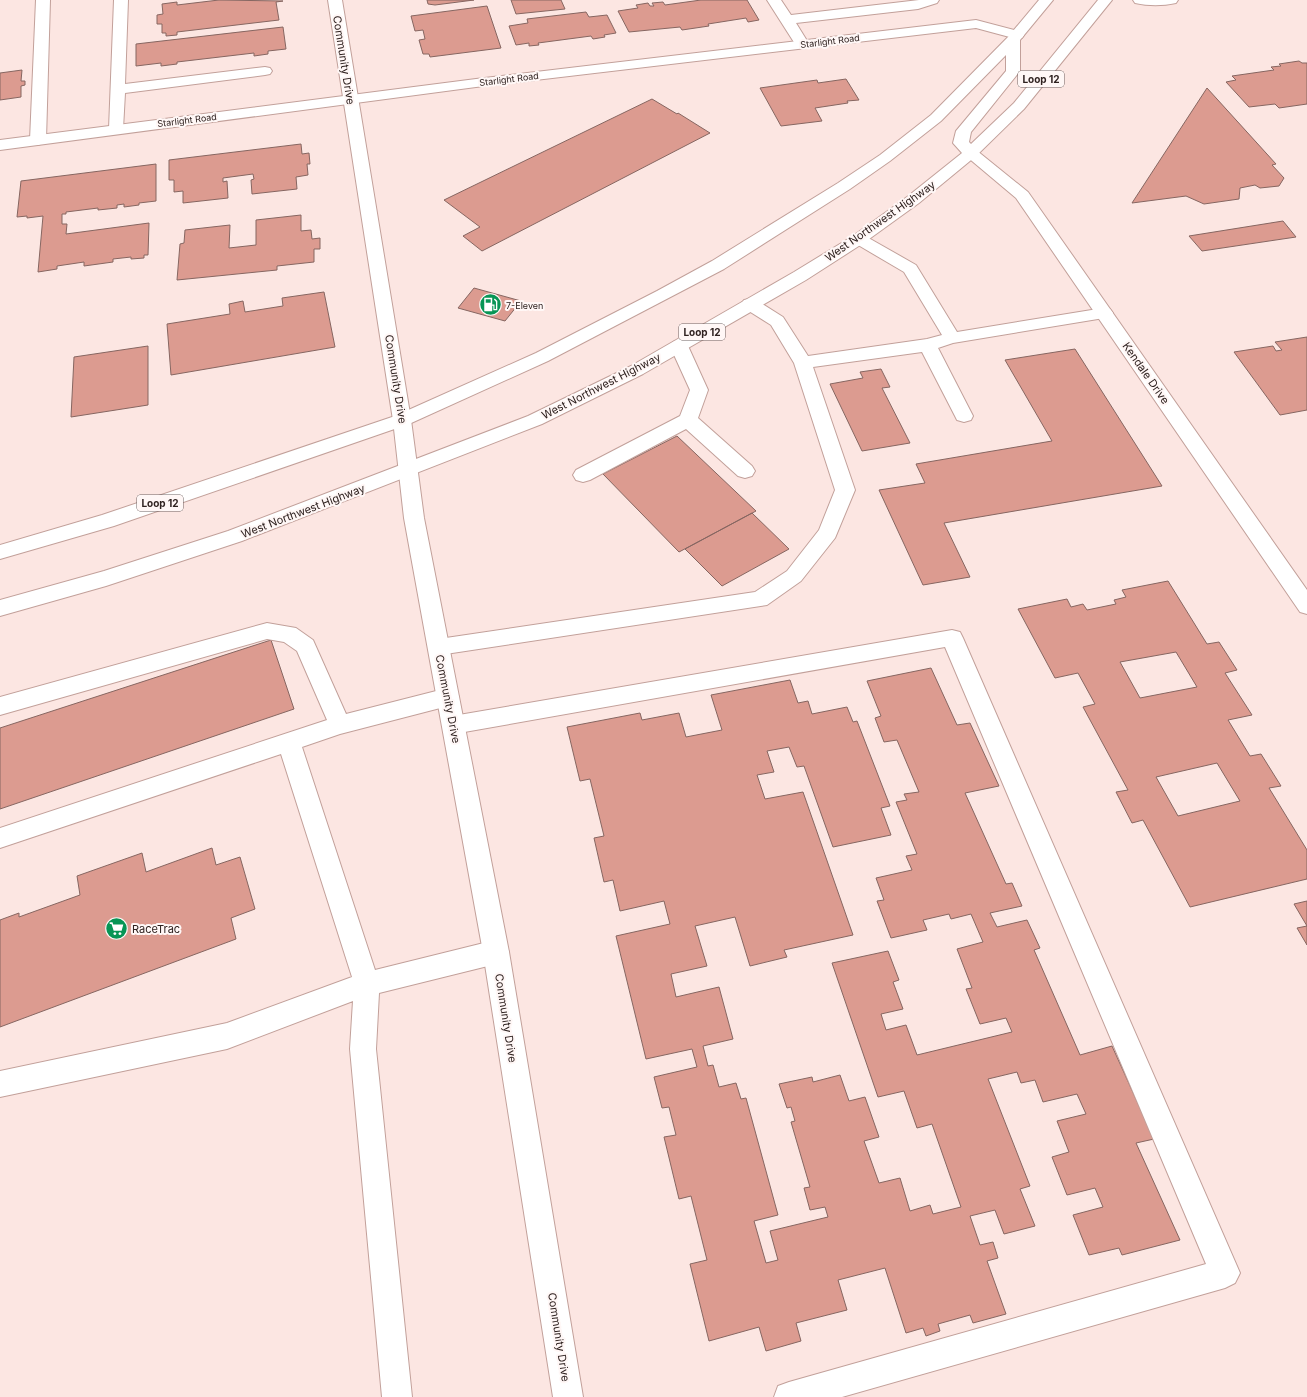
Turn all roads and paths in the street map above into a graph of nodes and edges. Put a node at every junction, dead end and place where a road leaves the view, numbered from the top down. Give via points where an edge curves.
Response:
1 (43, 0) edge
2 (121, 0) edge
3 (335, 0) edge
4 (774, 0) edge
5 (932, 0) edge
6 (1046, 0) edge
7 (1105, 0) edge
8 (1140, 0) edge
9 (1171, 0) edge
10 (787, 20) junction
11 (1015, 37) junction
12 (802, 44) junction
13 (265, 71) dead end
14 (118, 89) junction
15 (351, 99) junction
16 (116, 130) junction
17 (38, 140) junction
18 (0, 145) edge
19 (971, 153) junction
20 (859, 239) junction
21 (750, 304) junction
22 (1104, 313) junction
23 (952, 338) junction
24 (928, 345) junction
25 (679, 346) junction
26 (803, 363) junction
27 (964, 416) dead end
28 (402, 420) junction
29 (688, 420) junction
30 (409, 470) junction
31 (745, 471) dead end
32 (583, 475) dead end
33 (0, 552) edge
34 (1307, 606) edge
35 (0, 608) edge
36 (439, 647) junction
37 (448, 697) junction
38 (0, 706) edge
39 (340, 725) junction
40 (453, 726) junction
41 (289, 742) junction
42 (0, 838) edge
43 (496, 952) junction
44 (367, 984) junction
45 (0, 1084) edge
46 (397, 1397) edge
47 (568, 1397) edge
48 (789, 1397) edge

1 - 17 street
2 - 14 street
3 - 15 street, Community Drive
4 - 10 street
5 - 10 street via 918,5
6 - 11 street, Loop 12
7 - 19 street, West Northwest Highway / Loop 12 via 1019,106
8 - 9 street
10 - 12 street
11 - 12 street, Starlight Road via 976,24
11 - 19 street via 1013,71 964,131 961,143
11 - 28 street, Loop 12 via 936,118 844,186 663,295 562,347
12 - 15 street, Starlight Road
13 - 14 street
14 - 16 street
15 - 16 street, Starlight Road
15 - 28 street, Community Drive
16 - 17 street, Starlight Road
17 - 18 street, Starlight Road
19 - 20 street, West Northwest Highway / Loop 12
19 - 22 street, Kendale Drive via 1022,195
20 - 21 street, West Northwest Highway / Loop 12
20 - 23 street via 910,269
21 - 25 street, West Northwest Highway / Loop 12
21 - 26 street via 777,321
22 - 23 street
22 - 34 street, Kendale Drive
23 - 24 street
24 - 26 street
24 - 27 street
25 - 29 street via 699,390
25 - 30 street, West Northwest Highway / Loop 12 via 637,370 535,420
26 - 36 street via 845,490 828,533 794,576 760,599
28 - 30 street, Community Drive
28 - 33 street, Loop 12 via 107,521
29 - 31 street
29 - 32 street
30 - 35 street, West Northwest Highway / Loop 12 via 235,536 106,578
30 - 36 street, Community Drive via 414,518
36 - 37 street, Community Drive
37 - 39 street
37 - 40 street, Community Drive
38 - 39 street via 267,631 289,634 305,646
39 - 41 street
40 - 43 street, Community Drive
40 - 48 street via 952,638 1225,1273
41 - 42 street
41 - 44 street
43 - 44 street
43 - 47 street, Community Drive
44 - 45 street via 227,1036
44 - 46 street via 364,1049

